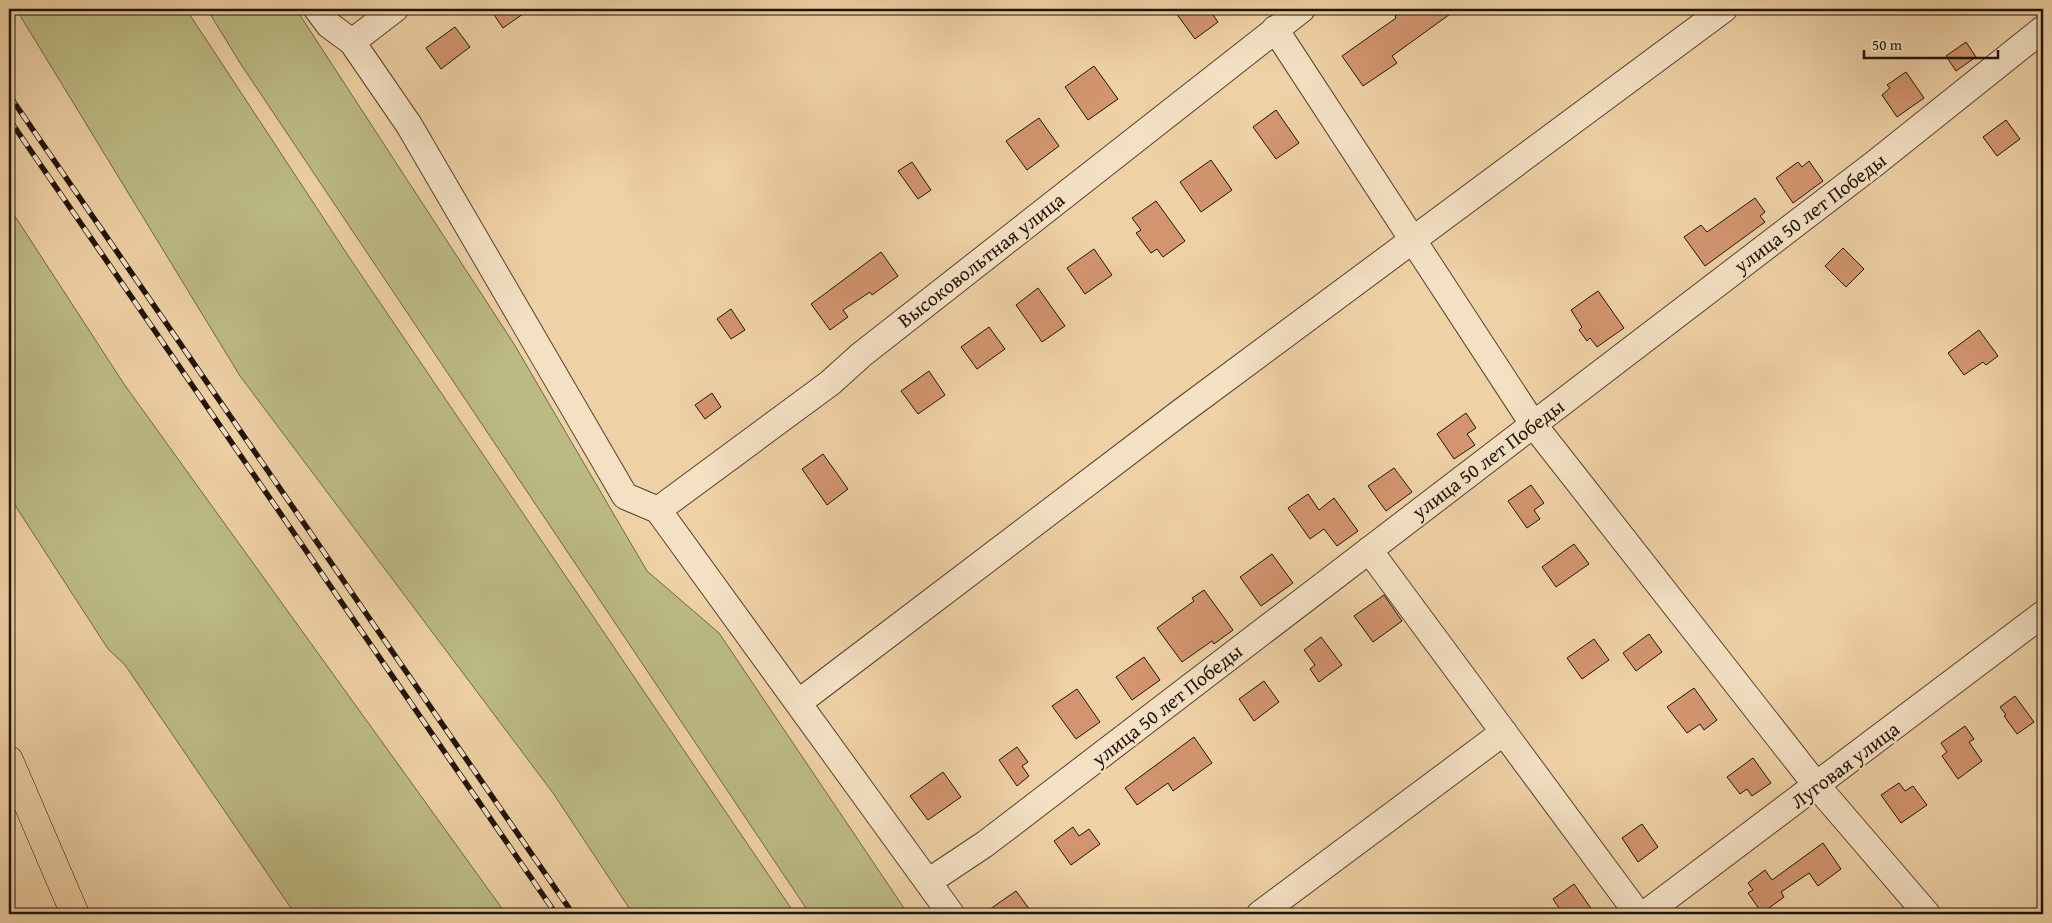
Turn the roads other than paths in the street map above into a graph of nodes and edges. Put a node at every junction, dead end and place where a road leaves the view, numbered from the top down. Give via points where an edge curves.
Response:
1 (317, 9) edge
2 (396, 9) edge
3 (1302, 9) edge
4 (1724, 9) edge
5 (1275, 29) junction
6 (2043, 29) edge
7 (352, 42) junction
8 (1414, 240) junction
9 (1533, 424) junction
10 (658, 510) junction
11 (1369, 550) junction
12 (2043, 614) edge
13 (798, 703) junction
14 (1504, 732) junction
15 (9, 760) edge
16 (1817, 786) junction
17 (928, 882) junction
18 (75, 914) edge
19 (951, 914) edge
20 (1260, 914) edge
21 (1638, 914) edge
22 (1645, 914) edge
23 (1927, 914) edge

1 - 7 street via 328,25
2 - 7 street
3 - 5 street, Высоковольтная улица
4 - 8 street
5 - 8 street
5 - 10 street, Высоковольтная улица via 861,355 830,383
6 - 9 street, улица 50 лет Победы via 1874,164
7 - 10 street via 409,125 625,496
8 - 9 street
8 - 13 street via 1181,412
9 - 11 street, улица 50 лет Победы
9 - 16 street
10 - 13 street
11 - 14 street
11 - 17 street, улица 50 лет Победы via 985,844
12 - 16 street, Луговая улица
13 - 17 street
14 - 20 street
14 - 21 street
15 - 18 main road
16 - 22 street, Луговая улица
16 - 23 street
17 - 19 street

